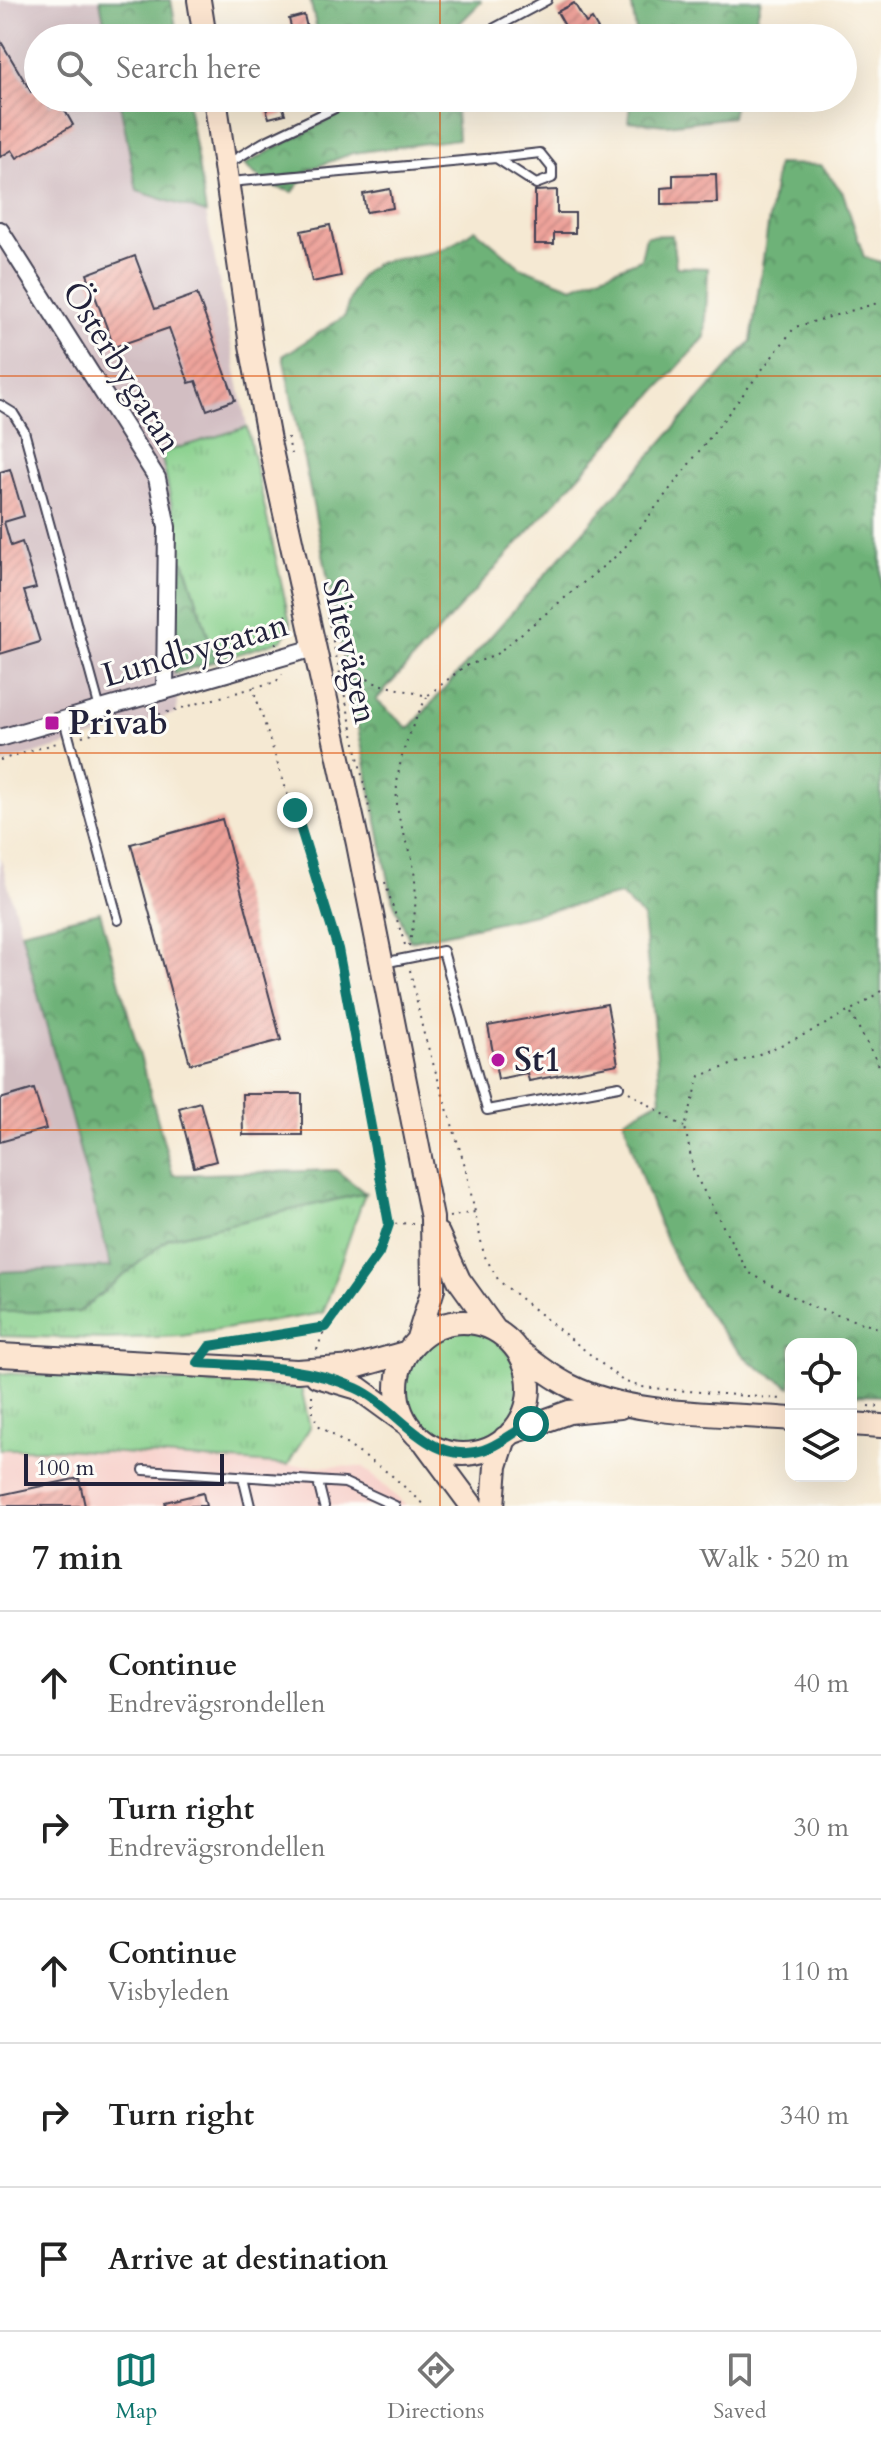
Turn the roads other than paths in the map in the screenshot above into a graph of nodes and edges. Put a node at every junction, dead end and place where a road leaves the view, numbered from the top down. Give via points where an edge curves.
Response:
1 (199, 0) edge
2 (547, 0) edge
3 (203, 24) edge
4 (502, 24) edge
5 (217, 112) edge
6 (327, 112) edge
7 (496, 158) junction
8 (228, 173) junction
9 (0, 230) edge
10 (0, 405) edge
11 (326, 648) junction
12 (165, 690) junction
13 (100, 709) junction
14 (64, 719) junction
15 (0, 738) edge
16 (118, 920) dead end
17 (382, 963) junction
18 (619, 1086) road end
19 (432, 1219) junction
20 (495, 1330) junction
21 (412, 1346) junction
22 (517, 1350) junction
23 (0, 1355) edge
24 (306, 1365) junction
25 (634, 1406) junction
26 (785, 1419) edge
27 (857, 1424) edge
28 (881, 1426) edge
29 (416, 1432) junction
30 (508, 1435) junction
31 (144, 1470) dead end
32 (243, 1477) junction
33 (318, 1482) junction
34 (250, 1506) edge
35 (324, 1506) edge
36 (395, 1506) edge
37 (472, 1506) edge
38 (493, 1506) edge

1 - 3 main road
2 - 4 lane
5 - 8 main road, Slitevägen
6 - 8 lane via 264,142
7 - 7 lane via 536,184 552,178 552,168 540,153
7 - 8 lane
8 - 11 main road, Slitevägen via 254,359
9 - 12 street, Österbygatan via 157,478 167,527
10 - 13 lane via 13,413 24,431
11 - 12 street, Lundbygatan
11 - 17 main road, Slitevägen
12 - 13 street, Lundbygatan
13 - 14 street, Lundbygatan
14 - 15 street, Lundbygatan
14 - 16 lane
17 - 18 lane via 443,951 487,1110
17 - 19 main road, Slitevägen
19 - 20 main road, Slitevägen via 459,1280
19 - 21 main road, Slitevägen via 433,1289
20 - 21 main road via 454,1323 434,1329
20 - 22 main road
21 - 24 main road via 355,1367
21 - 29 main road via 397,1385 400,1406
22 - 25 main road via 572,1387
22 - 30 main road via 529,1392 523,1414
23 - 24 main road
24 - 29 main road via 358,1388
25 - 26 main road
25 - 30 main road via 569,1412
27 - 28 main road
29 - 30 main road via 443,1450 465,1453 486,1449
29 - 37 main road
30 - 38 main road via 496,1466
31 - 32 lane
32 - 33 lane
32 - 34 lane
33 - 35 lane
33 - 36 lane via 345,1483

